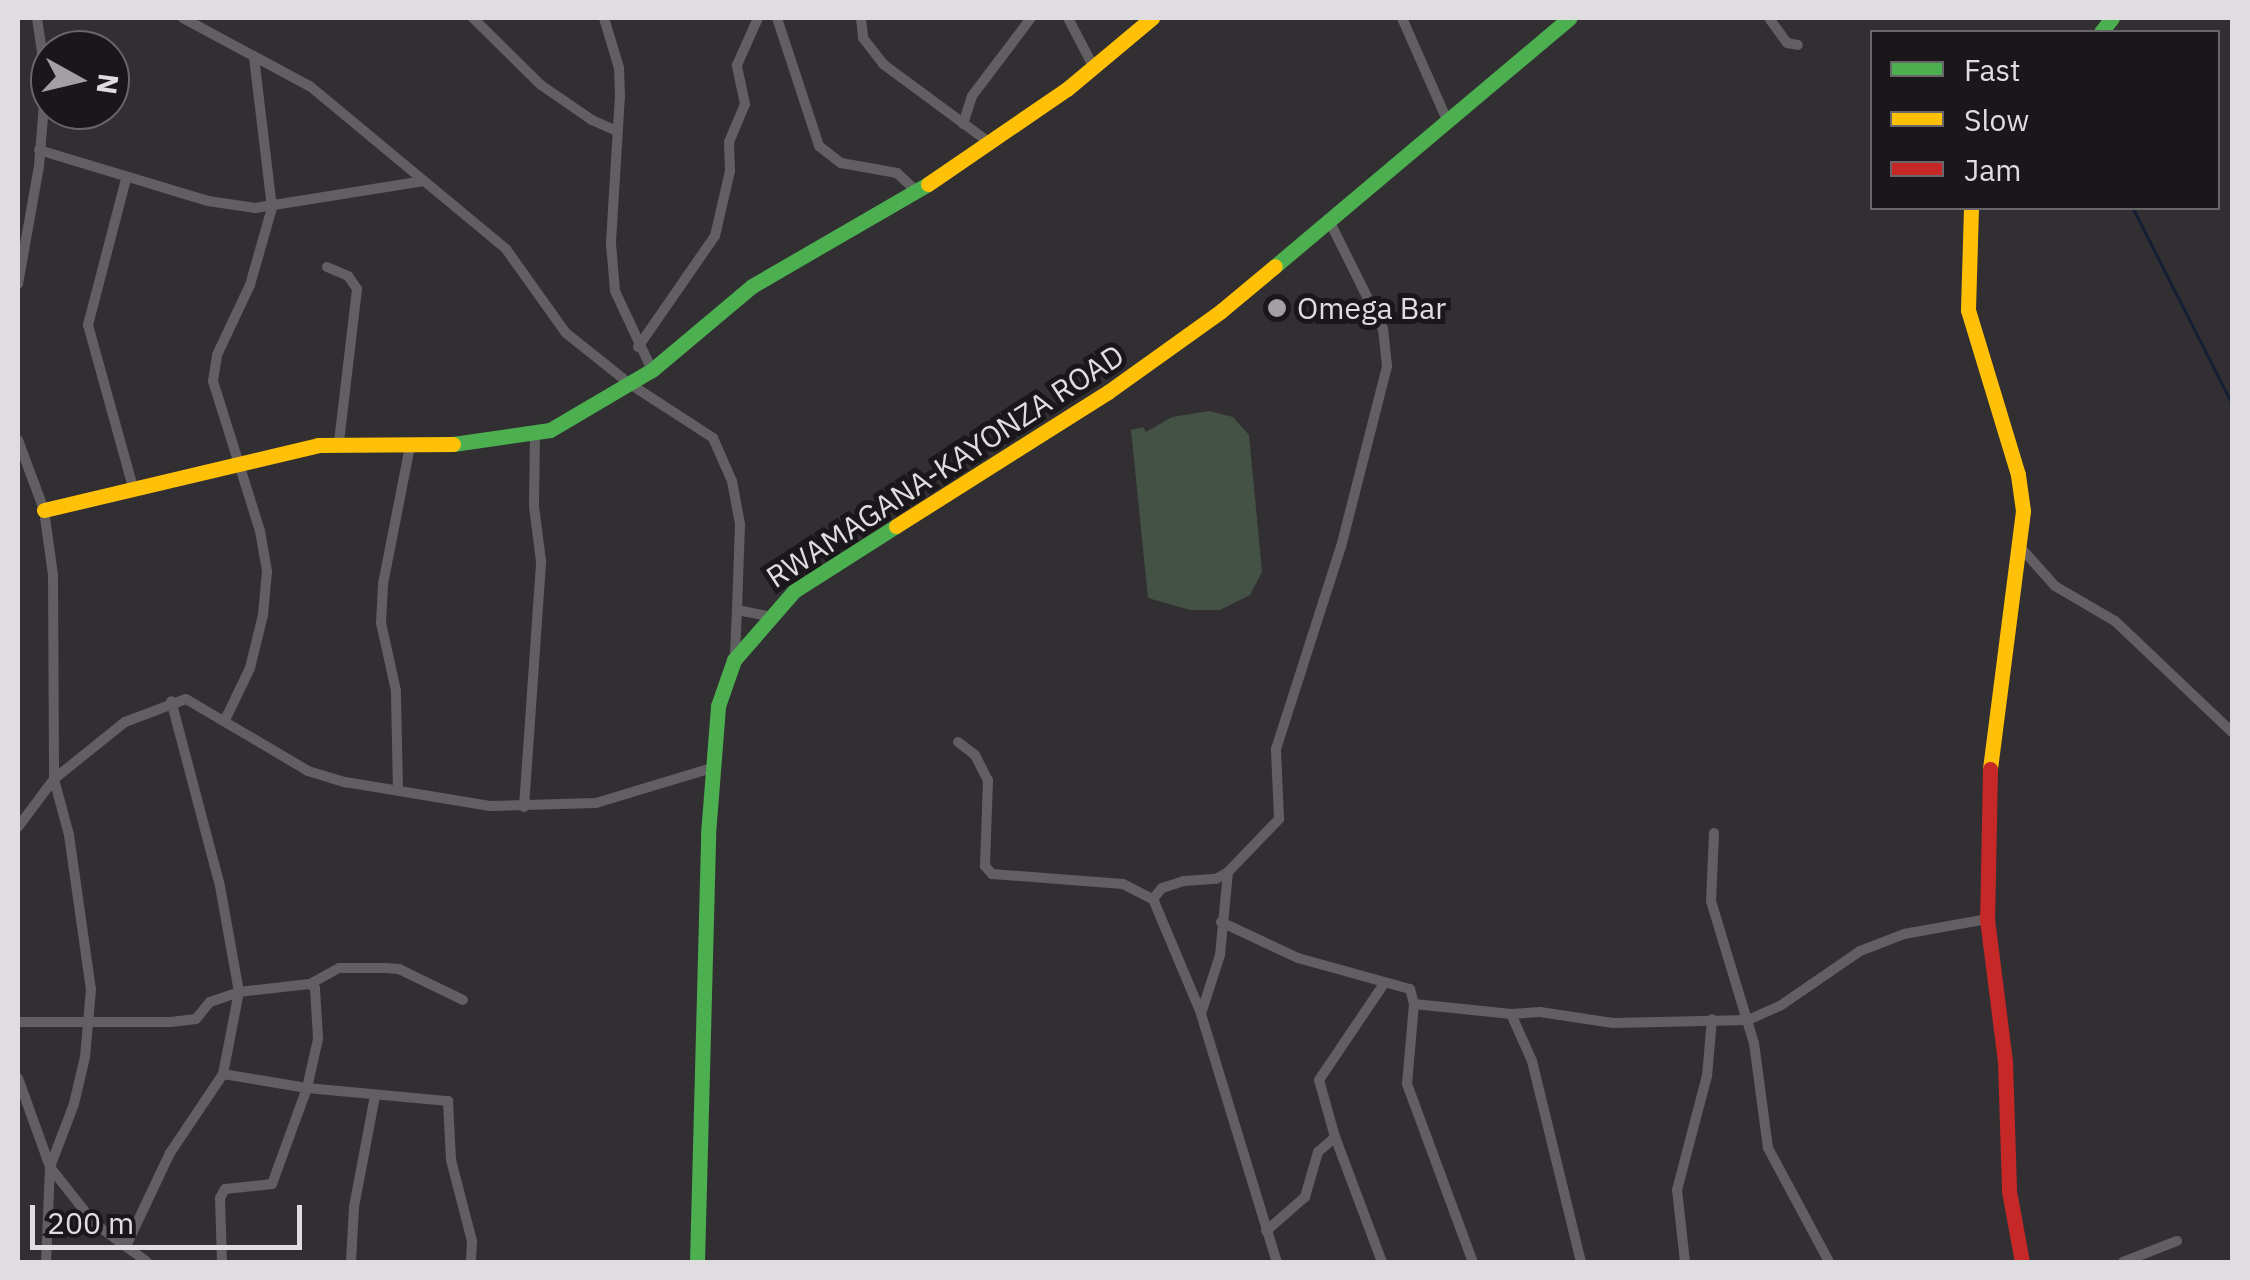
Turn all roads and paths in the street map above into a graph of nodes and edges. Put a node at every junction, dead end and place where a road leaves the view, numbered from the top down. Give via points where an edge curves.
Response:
1 (37, 18) edge
2 (183, 18) edge
3 (473, 18) edge
4 (604, 18) edge
5 (758, 18) edge
6 (777, 18) edge
7 (861, 18) edge
8 (1031, 18) edge
9 (1068, 18) edge
10 (1152, 18) edge
11 (1402, 18) edge
12 (1570, 18) edge
13 (1769, 18) edge
14 (1798, 45) dead end
15 (254, 56) junction
16 (1093, 66) junction
17 (1448, 120) junction
18 (963, 124) junction
19 (617, 131) junction
20 (990, 144) junction
21 (39, 150) junction
22 (126, 179) junction
23 (424, 181) junction
24 (916, 192) junction
25 (272, 208) junction
26 (1972, 210) edge
27 (1330, 222) junction
28 (327, 267) dead end
29 (18, 284) edge
30 (638, 347) junction
31 (652, 370) junction
32 (630, 384) junction
33 (535, 435) junction
34 (18, 440) edge
35 (338, 444) junction
36 (410, 447) junction
37 (240, 465) junction
38 (134, 491) junction
39 (44, 510) junction
40 (2021, 548) junction
41 (737, 610) junction
42 (770, 616) junction
43 (734, 660) junction
44 (172, 701) junction
45 (225, 720) junction
46 (2232, 732) edge
47 (958, 742) dead end
48 (712, 768) junction
49 (54, 779) junction
50 (398, 790) junction
51 (524, 807) junction
52 (18, 827) edge
53 (1714, 832) dead end
54 (1228, 872) junction
55 (1153, 899) junction
56 (1986, 919) junction
57 (1221, 922) junction
58 (1385, 982) junction
59 (310, 984) junction
60 (239, 992) junction
61 (463, 1000) dead end
62 (1414, 1004) junction
63 (1201, 1014) junction
64 (1512, 1014) junction
65 (1712, 1018) junction
66 (87, 1019) junction
67 (1748, 1020) junction
68 (18, 1022) edge
69 (223, 1074) junction
70 (18, 1078) edge
71 (308, 1088) junction
72 (375, 1096) junction
73 (1335, 1138) junction
74 (50, 1166) junction
75 (1266, 1231) junction
76 (2178, 1241) dead end
77 (126, 1246) junction
78 (46, 1262) edge
79 (147, 1262) edge
80 (222, 1262) edge
81 (352, 1262) edge
82 (471, 1262) edge
83 (697, 1262) edge
84 (1277, 1262) edge
85 (1382, 1262) edge
86 (1473, 1262) edge
87 (1581, 1262) edge
88 (1685, 1262) edge
89 (1830, 1262) edge
90 (2022, 1262) edge
91 (2123, 1262) edge

1 - 21 street via 46,80
2 - 15 street
3 - 19 street via 541,85
4 - 19 street via 618,68
5 - 30 street via 737,65 745,104 729,142 730,171 715,236
6 - 24 street via 828,158 898,173
7 - 18 street via 863,38 883,64
8 - 18 street via 972,96
9 - 16 street
10 - 16 main road
11 - 17 street
12 - 17 main road, RWAMAGANA-KAYONZA ROAD
13 - 14 street via 1787,43
15 - 23 street via 310,87
15 - 25 street
16 - 20 main road
17 - 27 main road, RWAMAGANA-KAYONZA ROAD
18 - 20 street
19 - 30 street via 610,244 616,291
20 - 24 main road
21 - 22 street
21 - 29 street
22 - 25 street via 208,202
22 - 38 street via 88,325
23 - 25 street
23 - 32 street via 506,248 566,334
24 - 31 main road via 752,286
25 - 37 street via 250,284 213,367
26 - 40 main road via 1968,310 2022,492
27 - 42 main road, RWAMAGANA-KAYONZA ROAD via 1148,366 794,591
27 - 54 street via 1383,329 1387,366 1341,547 1276,749 1279,819
28 - 35 street via 357,288
30 - 31 street
31 - 32 main road
32 - 33 main road
32 - 41 street via 714,438 723,456 740,524
33 - 36 main road
33 - 51 street via 541,562
34 - 39 street
35 - 36 main road
35 - 37 main road
36 - 50 street via 381,622 396,691
37 - 38 main road
37 - 45 street via 267,571 250,668
38 - 39 main road
39 - 49 street via 52,575
40 - 46 street via 2055,586 2115,621
40 - 56 main road via 1990,752
41 - 42 street
41 - 43 street
42 - 43 main road, RWAMAGANA-KAYONZA ROAD
43 - 48 main road, RWAMAGANA-KAYONZA ROAD via 718,706
44 - 45 street via 200,703
44 - 49 street via 126,722
44 - 60 street via 220,886
45 - 50 street via 308,770
47 - 55 street via 976,755 988,780 987,872 1124,884
48 - 51 street via 616,800
48 - 83 main road, RWAMAGANA-KAYONZA ROAD
49 - 52 street
49 - 66 street via 86,950
50 - 51 street
53 - 67 street via 1711,902
54 - 55 street via 1162,888
54 - 57 street
55 - 63 street
56 - 67 street via 1904,934 1860,951
56 - 90 main road via 2005,1061 2009,1191
57 - 58 street via 1298,958
57 - 63 street via 1220,955
58 - 62 street via 1410,989
58 - 73 street via 1320,1075
59 - 60 street
59 - 61 street via 339,968 399,969
59 - 71 street via 317,995 318,1039
60 - 66 street via 210,1002 196,1018
60 - 69 street
62 - 64 street
62 - 86 street via 1408,1084
63 - 75 street
64 - 65 street via 1613,1022
64 - 87 street via 1532,1061
65 - 67 street
65 - 88 street via 1707,1076 1677,1190
66 - 68 street
66 - 74 street via 74,1104
67 - 89 street via 1768,1148
69 - 71 street
69 - 77 street via 164,1164
70 - 74 street
71 - 72 street
71 - 80 street via 272,1184 224,1189
72 - 81 street via 354,1207
72 - 82 street via 448,1101 450,1160 472,1241
73 - 75 street via 1318,1152 1305,1198
73 - 85 street
74 - 77 street via 94,1223
74 - 78 street
75 - 84 street
76 - 91 street
77 - 79 street

